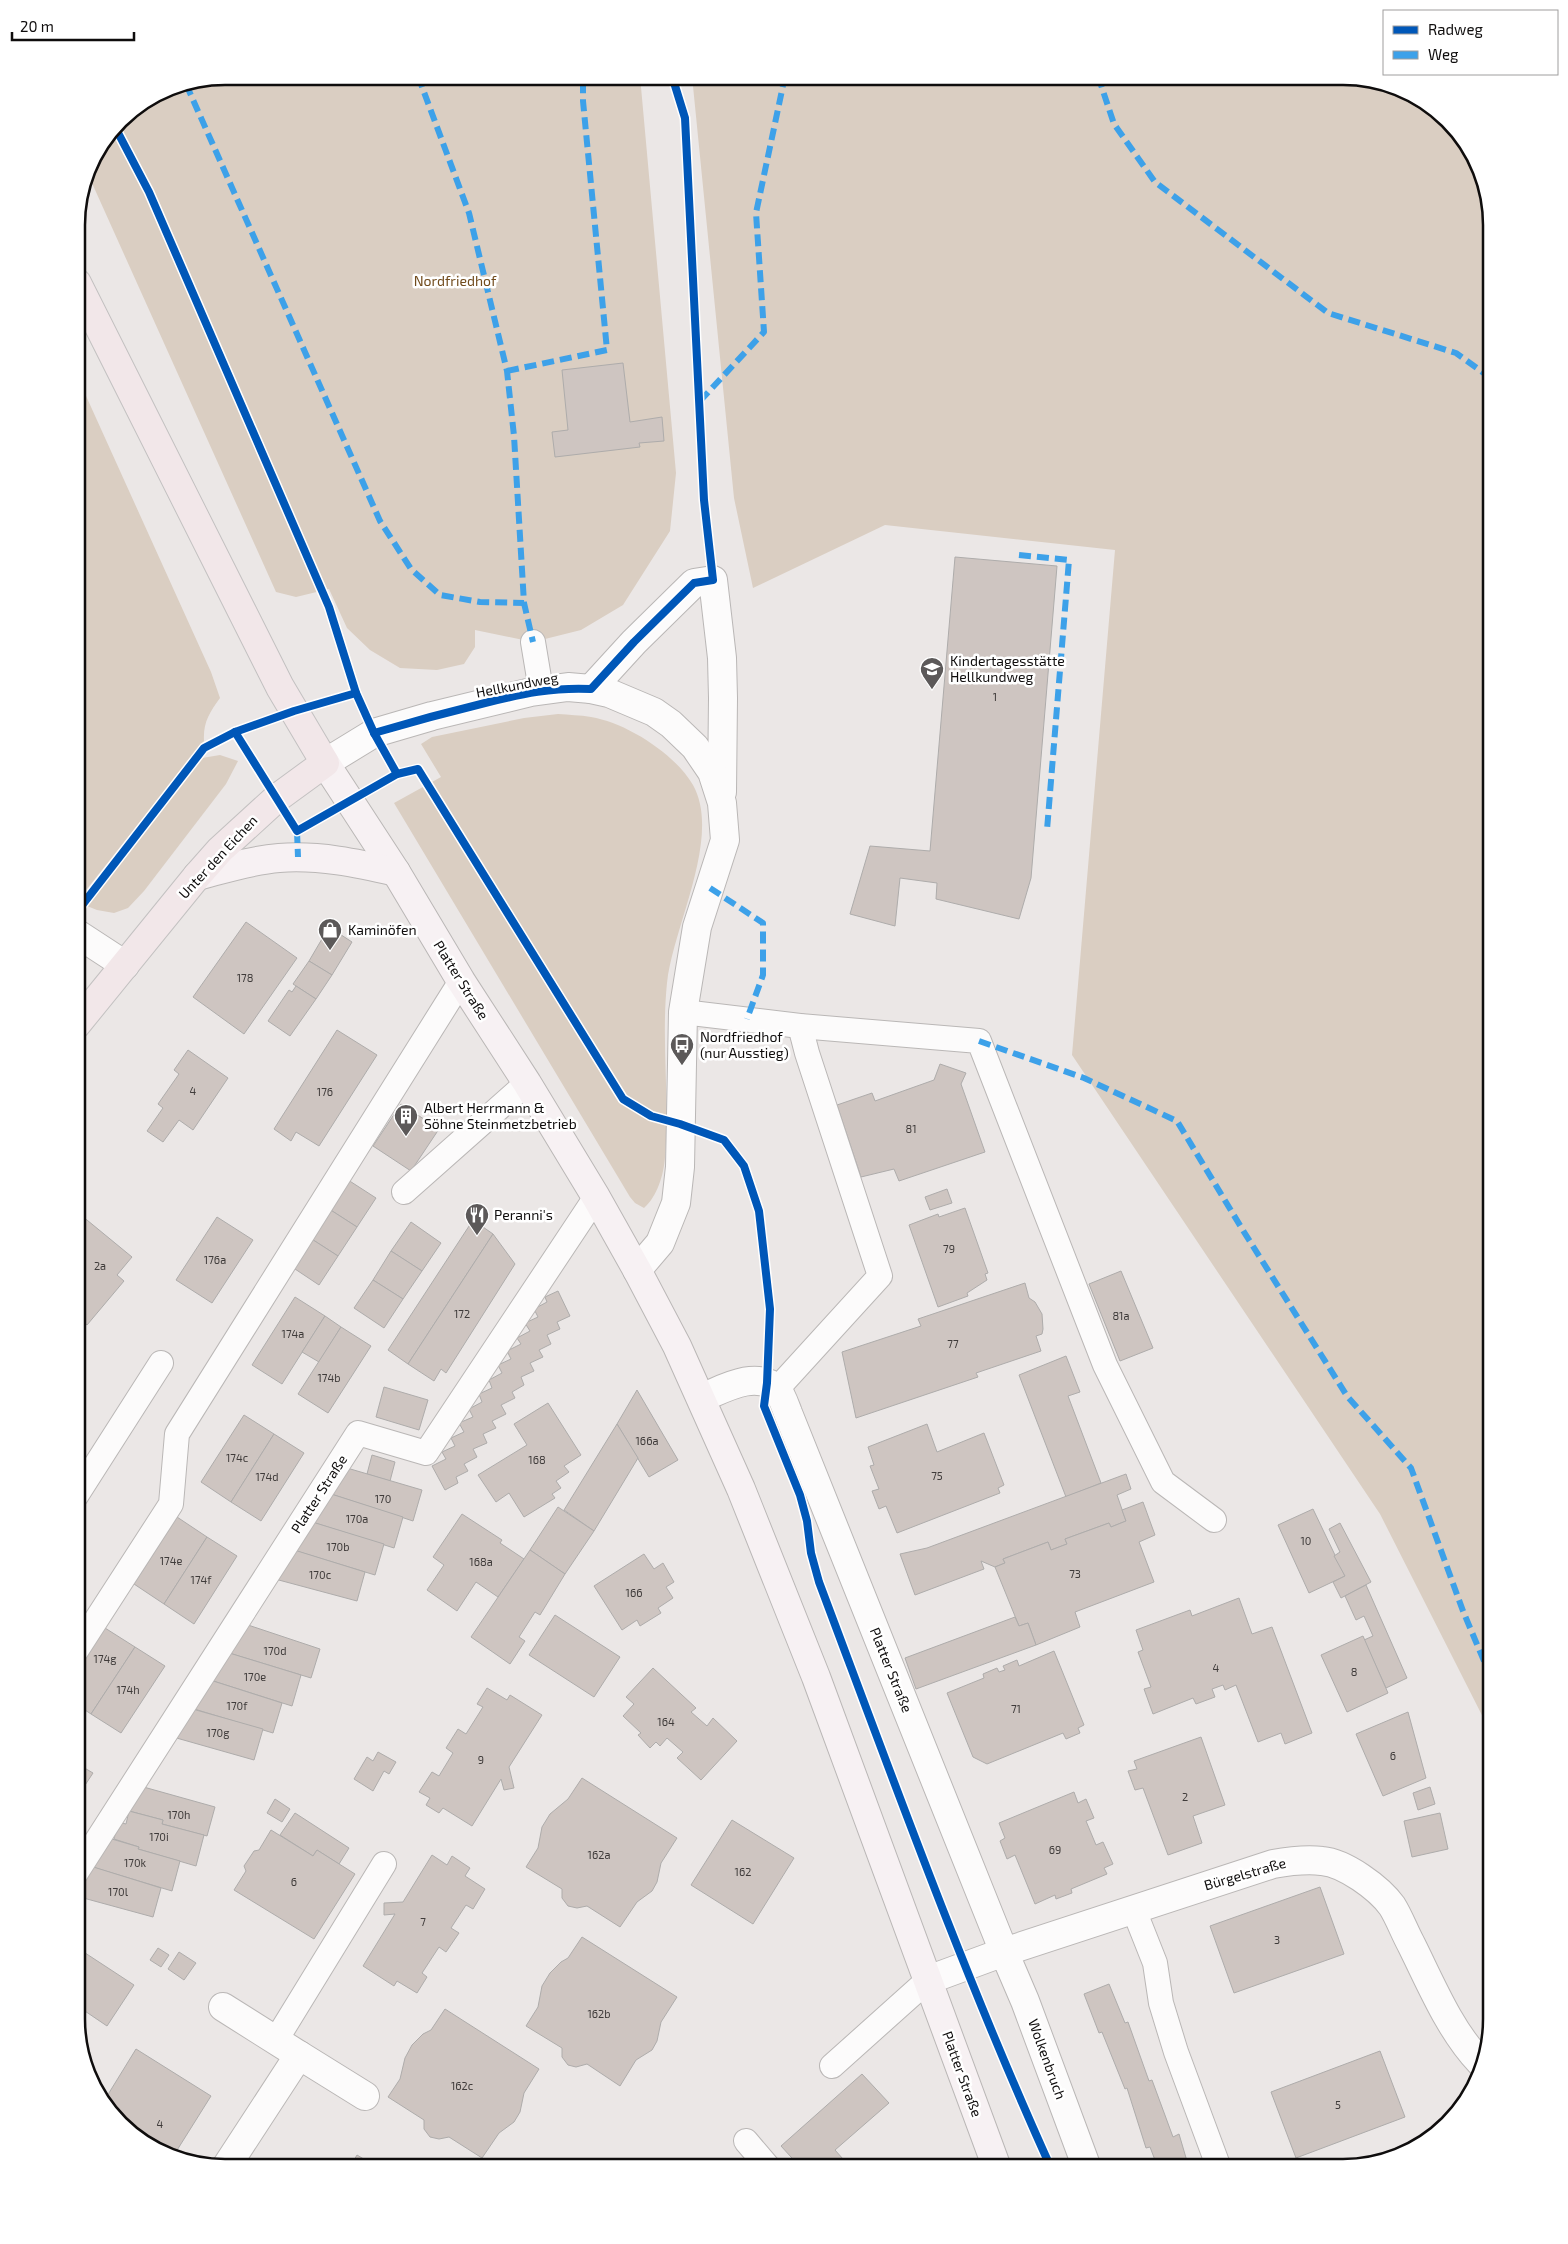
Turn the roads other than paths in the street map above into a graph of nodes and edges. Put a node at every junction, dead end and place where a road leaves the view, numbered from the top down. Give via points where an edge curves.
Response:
1 (85, 301) edge
2 (533, 642) dead end
3 (591, 689) junction
4 (541, 690) junction
5 (325, 763) junction
6 (722, 803) junction
7 (396, 872) junction
8 (197, 876) junction
9 (85, 939) edge
10 (125, 965) junction
11 (461, 981) junction
12 (683, 1012) junction
13 (85, 1014) edge
14 (800, 1026) junction
15 (528, 1083) junction
16 (404, 1192) dead end
17 (596, 1197) junction
18 (637, 1270) junction
19 (161, 1363) dead end
20 (777, 1389) junction
21 (701, 1398) junction
22 (85, 1482) edge
23 (1214, 1520) dead end
24 (85, 1637) edge
25 (85, 1859) edge
26 (384, 1864) dead end
27 (1134, 1910) junction
28 (1004, 1952) junction
29 (928, 1980) junction
30 (223, 2007) dead end
31 (276, 2040) junction
32 (299, 2055) junction
33 (1477, 2059) edge
34 (832, 2066) dead end
35 (365, 2096) dead end
36 (746, 2141) dead end
37 (232, 2159) edge
38 (761, 2159) edge
39 (994, 2159) edge
40 (1084, 2159) edge
41 (1216, 2159) edge

1 - 5 main road via 280,687
2 - 4 lane
3 - 4 street, Hellkundweg
3 - 6 street, Hellkundweg via 628,700 671,724 695,747 712,772
3 - 6 street, Hellkundweg via 694,583 713,580 723,690
4 - 5 street, Hellkundweg via 374,733
5 - 7 main road, Platter Straße
5 - 8 main road, Unter den Eichen via 246,825
6 - 12 street, Hellkundweg via 725,840 697,927
7 - 8 main road via 324,858 298,858 258,862
7 - 11 main road, Platter Straße
8 - 10 main road, Unter den Eichen
9 - 10 street
10 - 13 main road, Unter den Eichen
11 - 15 main road, Platter Straße
11 - 24 lane via 177,1434 171,1504
12 - 14 lane
12 - 18 street, Hellkundweg via 680,1167 676,1203 660,1243
14 - 20 lane via 880,1276
14 - 23 lane via 979,1041 1105,1365 1163,1482
15 - 16 lane
15 - 17 main road, Platter Straße
17 - 18 main road, Platter Straße
17 - 25 lane, Platter Straße via 426,1453 358,1433
18 - 21 main road, Platter Straße
19 - 22 lane
20 - 21 street via 761,1381 744,1382
20 - 28 street, Platter Straße
21 - 29 main road, Platter Straße via 816,1677
26 - 31 lane
27 - 28 street, Bürgelstraße
27 - 33 street, Bürgelstraße via 1264,1867 1298,1860 1325,1861 1352,1872 1376,1889 1392,1906 1442,2005
27 - 41 lane via 1155,1963 1161,2002 1176,2052
28 - 29 street
28 - 40 street, Wolkenbruch
29 - 34 lane
29 - 39 main road, Platter Straße
30 - 31 street
31 - 32 street
32 - 35 street
32 - 37 street
36 - 38 lane

